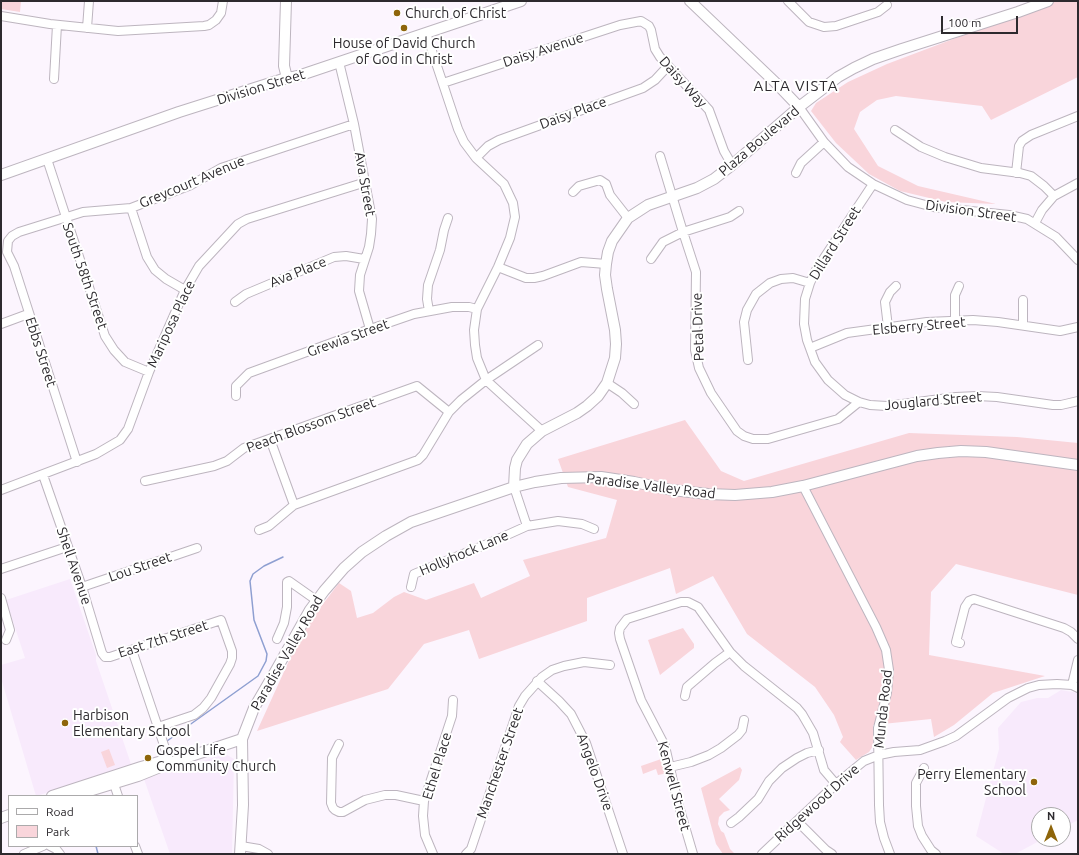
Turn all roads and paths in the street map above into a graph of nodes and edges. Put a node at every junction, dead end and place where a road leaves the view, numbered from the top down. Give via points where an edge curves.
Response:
1 (89, 1) edge
2 (223, 1) edge
3 (286, 1) edge
4 (521, 1) edge
5 (690, 1) edge
6 (788, 1) edge
7 (1048, 1) edge
8 (887, 5) dead end
9 (1, 16) edge
10 (644, 23) joint
11 (57, 25) junction
12 (88, 28) junction
13 (426, 33) junction
14 (339, 62) junction
15 (668, 66) junction
16 (287, 78) junction
17 (54, 79) dead end
18 (443, 83) junction
19 (799, 108) junction
20 (1078, 116) edge
21 (354, 124) junction
22 (895, 130) dead end
23 (824, 142) junction
24 (660, 156) dead end
25 (476, 158) junction
26 (47, 159) junction
27 (732, 165) junction
28 (796, 173) dead end
29 (1016, 173) junction
30 (1, 175) edge
31 (366, 182) junction
32 (1078, 183) edge
33 (873, 184) junction
34 (573, 192) dead end
35 (672, 196) junction
36 (1054, 196) junction
37 (130, 208) junction
38 (739, 211) dead end
39 (65, 217) junction
40 (448, 218) dead end
41 (628, 218) junction
42 (1035, 223) junction
43 (683, 232) junction
44 (8, 241) joint
45 (651, 258) dead end
46 (364, 259) junction
47 (1078, 260) edge
48 (606, 264) junction
49 (498, 267) junction
50 (810, 283) junction
51 (896, 286) dead end
52 (959, 286) dead end
53 (185, 290) junction
54 (1023, 300) dead end
55 (235, 302) dead end
56 (477, 309) junction
57 (429, 311) junction
58 (28, 314) junction
59 (955, 321) junction
60 (1, 324) edge
61 (1023, 325) junction
62 (888, 327) junction
63 (1078, 327) edge
64 (370, 329) junction
65 (538, 345) dead end
66 (810, 348) junction
67 (748, 360) dead end
68 (149, 372) junction
69 (486, 380) junction
70 (607, 383) junction
71 (236, 396) dead end
72 (1078, 401) edge
73 (859, 402) junction
74 (634, 404) dead end
75 (449, 412) junction
76 (542, 431) junction
77 (270, 439) junction
78 (77, 462) junction
79 (1078, 465) edge
80 (43, 475) junction
81 (144, 481) dead end
82 (803, 486) junction
83 (514, 487) junction
84 (1, 490) edge
85 (294, 505) junction
86 (527, 526) junction
87 (594, 529) dead end
88 (259, 530) dead end
89 (67, 546) junction
90 (197, 548) dead end
91 (1, 569) edge
92 (82, 587) junction
93 (411, 587) dead end
94 (1, 598) edge
95 (316, 600) junction
96 (277, 639) dead end
97 (1078, 639) edge
98 (6, 640) dead end
99 (960, 642) dead end
100 (132, 650) junction
101 (730, 652) junction
102 (105, 657) joint
103 (1078, 660) edge
104 (610, 665) dead end
105 (537, 681) junction
106 (1075, 686) edge
107 (685, 696) dead end
108 (453, 700) dead end
109 (744, 720) dead end
110 (158, 727) junction
111 (242, 740) junction
112 (339, 744) dead end
113 (819, 750) junction
114 (879, 755) junction
115 (170, 763) junction
116 (670, 767) junction
117 (924, 768) dead end
118 (113, 780) junction
119 (836, 784) junction
120 (56, 795) edge
121 (76, 795) edge
122 (118, 795) edge
123 (424, 801) junction
124 (797, 821) junction
125 (731, 823) dead end
126 (41, 847) edge
127 (53, 847) edge
128 (240, 850) edge
129 (24, 854) edge
130 (60, 854) edge
131 (268, 854) edge
132 (433, 854) edge
133 (466, 854) edge
134 (623, 854) edge
135 (693, 854) edge
136 (762, 854) edge
137 (832, 854) edge
138 (890, 854) edge
139 (936, 854) edge

1 - 12 street
2 - 12 street via 221,14 209,25 118,32
3 - 16 main road via 284,66
4 - 13 main road, Division Street
5 - 19 main road, Division Street
6 - 8 street via 809,22 824,27 836,26 878,12
7 - 19 main road, Plaza Boulevard via 873,59 838,77
9 - 11 street
10 - 15 street, Daisy Way via 651,30 655,49
10 - 18 street, Daisy Avenue via 641,21 620,25
11 - 12 street
11 - 17 street
13 - 14 main road, Division Street
13 - 18 street
14 - 16 main road, Division Street
14 - 21 street, Ava Street
15 - 25 street, Daisy Place via 643,88 499,140 488,146
15 - 27 street, Daisy Way via 709,110
16 - 26 main road, Division Street via 178,112
18 - 25 street via 458,129
19 - 23 street, Division Street
19 - 27 main road, Plaza Boulevard
20 - 29 street via 1022,141 1019,146
21 - 31 street, Ava Street
21 - 37 street, Greycourt Avenue via 220,168 191,185
22 - 29 street via 921,147 945,157 981,168
23 - 28 street via 801,163
23 - 33 street, Division Street via 848,167
24 - 35 street, Petal Drive
25 - 49 street via 504,184 513,203 515,217 510,238
26 - 30 main road, Division Street
26 - 39 street, South 58th Street
27 - 35 main road, Plaza Boulevard via 697,188
29 - 36 street via 1037,179
31 - 46 street, Ava Street via 372,219
31 - 53 street, Mariposa Place via 238,224 199,266
32 - 36 street
33 - 42 street, Division Street via 907,200 933,207 1010,215
33 - 50 street, Dillard Street
34 - 41 street via 579,186 600,180 606,184 610,194
35 - 41 main road, Plaza Boulevard via 648,205
35 - 43 street, Petal Drive
36 - 42 street
37 - 39 street, Greycourt Avenue via 83,212
37 - 53 street via 147,257 155,270
38 - 43 street via 730,217
39 - 44 street, Greycourt Avenue via 19,232
39 - 68 street, South 58th Street via 105,336 125,362
40 - 57 street via 428,285
41 - 48 main road, Plaza Boulevard via 612,240
42 - 47 street, Division Street via 1056,237
43 - 45 street via 663,242
43 - 73 street, Petal Drive via 696,272 696,350 699,368 710,393 737,431 753,439 768,439 838,419
44 - 58 street, Ebbs Street via 7,252 14,266
46 - 55 street, Ava Place via 334,257 246,294
46 - 64 street, Ava Street via 359,291
48 - 49 street via 581,262 534,278 526,278
48 - 70 main road, Plaza Boulevard via 606,282 616,344 616,358
49 - 56 street
50 - 66 street, Dillard Street via 804,316
50 - 67 street via 793,278 781,279 770,283 756,294 749,304 744,322
51 - 62 street via 885,302
52 - 59 street via 955,295
53 - 68 street, Mariposa Place
54 - 61 street
56 - 57 street, Grewia Street via 452,307
56 - 69 street via 475,345
57 - 64 street, Grewia Street
58 - 60 street
58 - 78 street, Ebbs Street
59 - 61 street, Elsberry Street
59 - 62 street, Elsberry Street
61 - 63 street, Elsberry Street via 1060,331
62 - 66 street, Elsberry Street via 847,333
64 - 71 street, Grewia Street via 249,373 236,386
65 - 69 street
66 - 73 street, Dillard Street via 815,362 828,380 845,395
68 - 78 street, Mariposa Place via 128,429 120,440
69 - 75 street
69 - 76 street
70 - 74 street
70 - 76 main road, Plaza Boulevard via 587,406
72 - 73 street, Jouglard Street via 1053,404 977,396 887,406 870,406
75 - 77 street, Peach Blossom Street via 416,386
75 - 85 street via 418,460
76 - 83 main road, Plaza Boulevard via 527,444 520,455 515,468
77 - 81 street, Peach Blossom Street via 244,448 227,461 214,466
77 - 85 street
78 - 80 street, Mariposa Place
79 - 82 main road, Paradise Valley Road via 1008,454 961,451 918,456
80 - 84 street, Mariposa Place
80 - 89 street, Shell Avenue
82 - 83 main road, Paradise Valley Road via 772,492 708,494 585,477 561,478
82 - 114 street, Munda Road via 886,650 889,670 887,693 878,728
83 - 86 street, Hollyhock Lane
83 - 95 main road, Paradise Valley Road via 411,522 386,536 344,568
85 - 88 street
86 - 87 street, Hollyhock Lane via 558,522 582,524
86 - 93 street, Hollyhock Lane via 414,574
89 - 91 street
89 - 92 street, Shell Avenue
90 - 92 street, Lou Street
92 - 102 street, Shell Avenue
94 - 98 street via 10,630
95 - 96 street via 287,582 287,607
95 - 111 main road, Paradise Valley Road via 254,708
97 - 99 street via 1064,628 974,599 964,607 956,642
100 - 102 street, East 7th Street
100 - 110 street
100 - 110 street, East 7th Street via 221,620 232,651 230,664 203,708 194,715
101 - 107 street via 687,687
101 - 113 street, Kenwell Street via 797,708 813,733
101 - 116 street, Kenwell Street via 698,607 688,602 631,618 620,628 620,639 641,700 665,746
103 - 106 street
104 - 105 street, Manchester Street via 591,662 570,664 552,670
105 - 133 street, Manchester Street via 519,706 471,849
105 - 134 street, Angelo Drive via 571,714 586,743
106 - 114 street, Ridgewood Drive via 1057,684 1028,688 1008,698 956,736 945,741 920,750
108 - 123 street, Ethel Place via 452,716
109 - 116 street via 738,735 721,748 691,762
110 - 115 street
111 - 115 main road
111 - 128 main road via 243,805
112 - 123 street via 332,758 331,803 335,810 343,812 365,800 385,795
113 - 119 street, Kenwell Street via 824,770
113 - 125 street via 802,755 782,768 768,781 758,799
114 - 119 street, Ridgewood Drive via 864,761
114 - 138 street, Munda Road via 880,822
115 - 118 main road via 150,772
116 - 135 street, Kenwell Street
117 - 139 street via 916,783 918,826 930,850
118 - 120 main road
118 - 121 main road
118 - 122 street
119 - 124 street, Ridgewood Drive
123 - 132 street, Ethel Place via 425,835
124 - 136 street, Ridgewood Drive
124 - 137 street
126 - 129 street
127 - 130 street
128 - 131 street via 259,849

